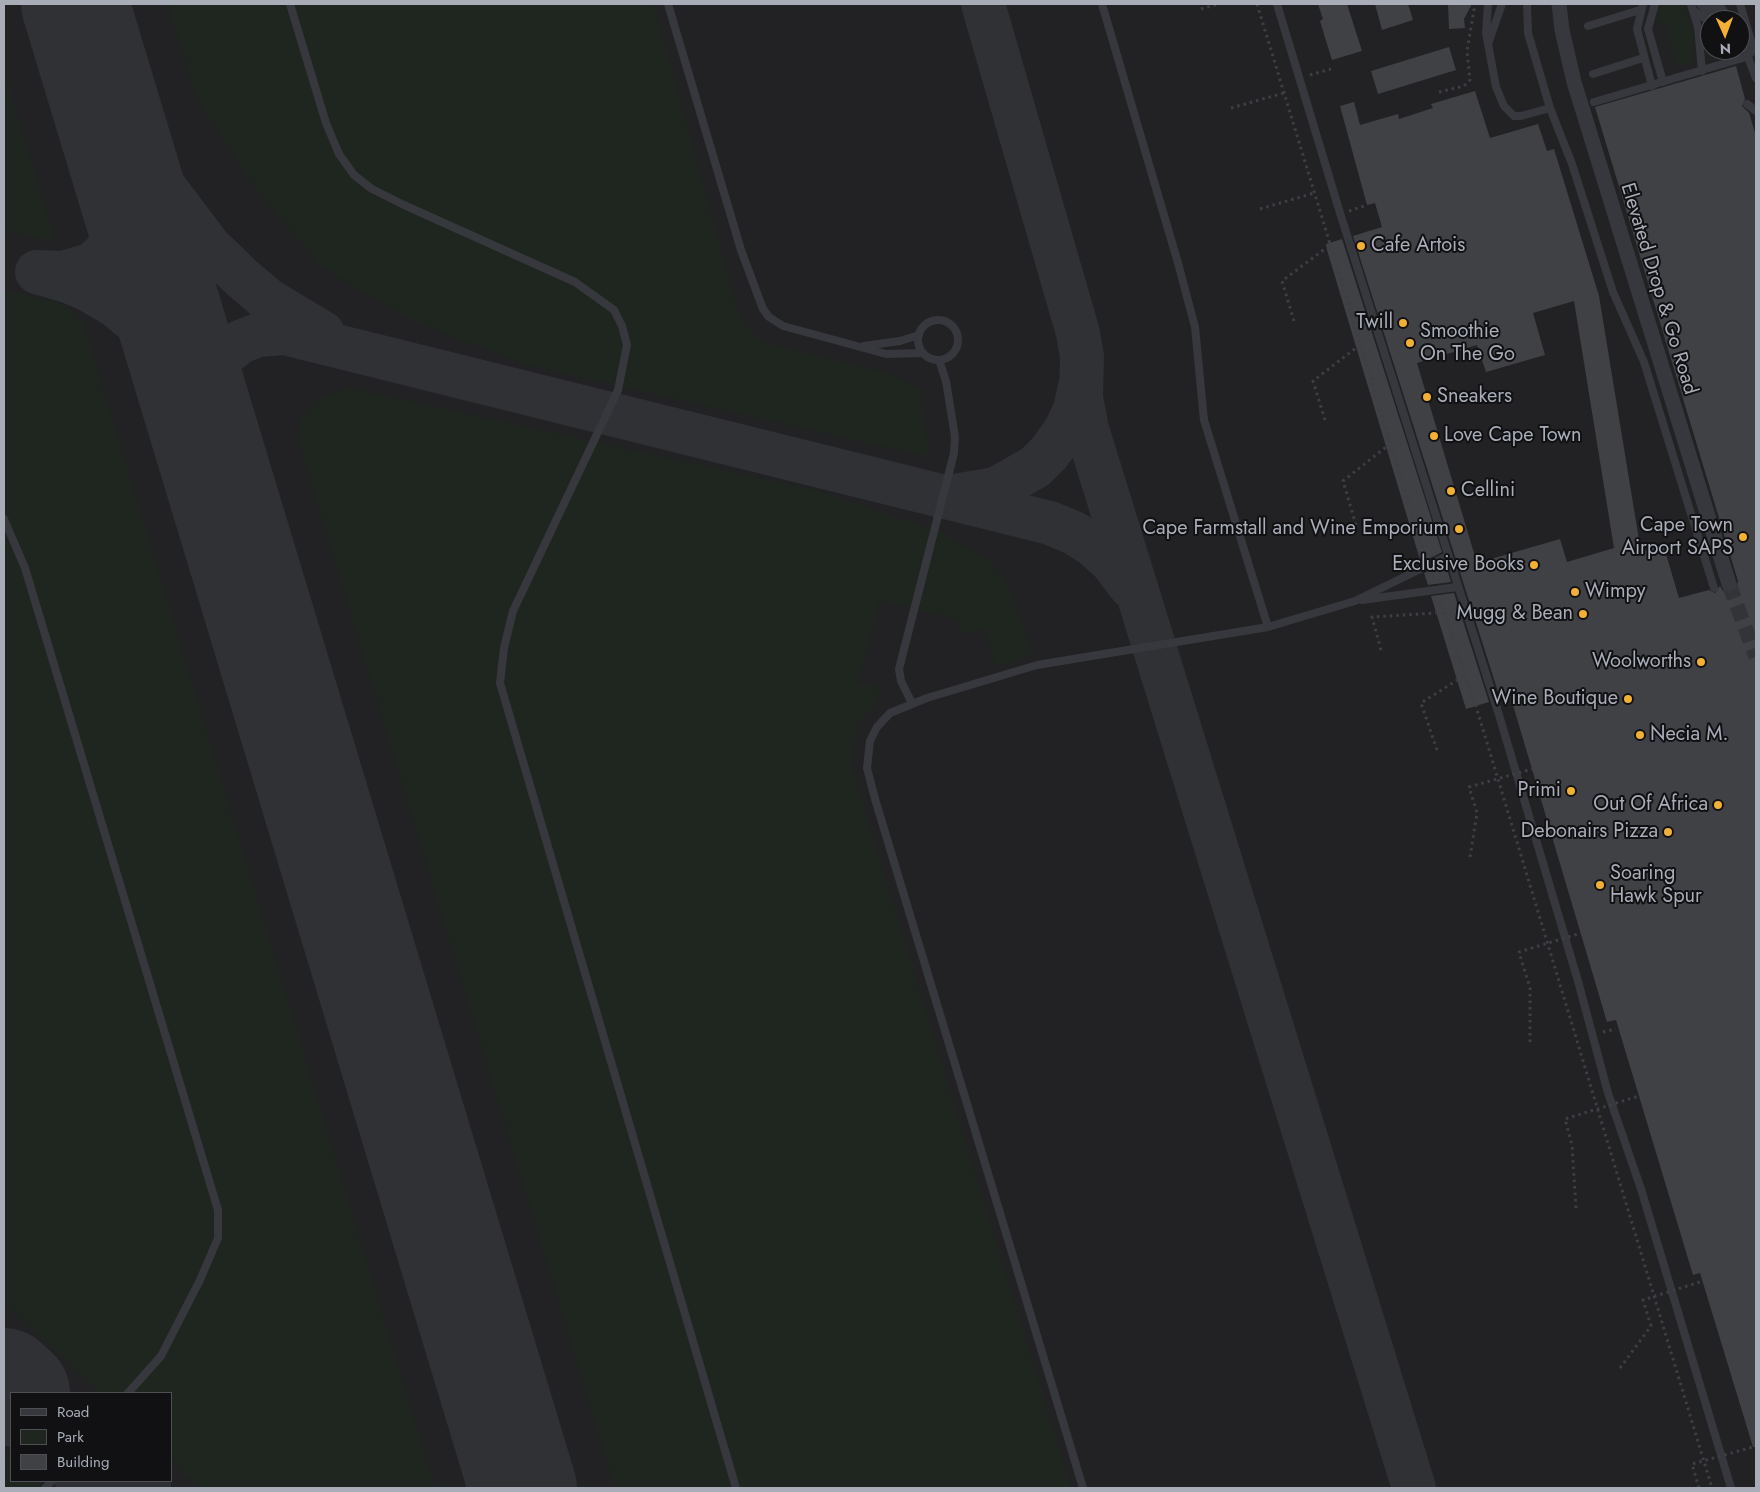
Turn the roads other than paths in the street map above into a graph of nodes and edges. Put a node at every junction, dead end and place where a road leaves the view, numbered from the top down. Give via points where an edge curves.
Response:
1 (290, 4) edge
2 (668, 4) edge
3 (1102, 4) edge
4 (1278, 4) edge
5 (1488, 4) edge
6 (1502, 4) edge
7 (1527, 4) edge
8 (1559, 4) edge
9 (1655, 4) edge
10 (1740, 4) edge
11 (1641, 7) edge
12 (1692, 7) edge
13 (1588, 26) dead end
14 (1488, 45) junction
15 (1643, 58) junction
16 (1749, 60) edge
17 (1702, 71) junction
18 (1593, 74) dead end
19 (1756, 78) edge
20 (1663, 82) junction
21 (1652, 86) junction
22 (1594, 102) dead end
23 (1747, 104) dead end
24 (1550, 108) junction
25 (1756, 112) edge
26 (918, 335) junction
27 (862, 346) junction
28 (923, 353) junction
29 (939, 360) junction
30 (4, 519) edge
31 (1447, 556) junction
32 (1729, 584) tunnel mouth
33 (1456, 587) junction
34 (1714, 588) dead end
35 (1355, 601) junction
36 (1268, 627) junction
37 (912, 703) junction
38 (129, 1392) edge
39 (736, 1488) edge
40 (1082, 1488) edge
41 (1732, 1488) edge

1 - 39 lane via 326,123 339,154 354,175 372,189 404,205 575,282 614,310 622,326 627,345 618,390 513,611 500,683
2 - 27 lane via 741,250 763,309 783,326
3 - 36 lane via 1194,327 1204,420
4 - 31 lane
5 - 14 lane
6 - 14 lane
7 - 24 lane via 1528,33
8 - 32 street, Elevated Drop & Go Road via 1574,82
9 - 20 lane via 1648,28
10 - 17 lane via 1751,41 1751,53 1741,60
11 - 13 lane
11 - 15 lane via 1637,29
12 - 17 lane via 1698,27
14 - 24 lane via 1496,87 1509,112 1520,116
15 - 18 lane
15 - 21 lane
16 - 19 lane, bridge
17 - 20 lane
20 - 21 lane
21 - 22 lane
23 - 25 lane
24 - 34 lane via 1572,164 1613,292 1644,362
26 - 27 lane
26 - 28 lane
26 - 29 lane via 932,321 951,325 958,336 956,350
27 - 28 lane via 886,354
28 - 29 lane
29 - 37 lane via 946,381 955,436 954,452 899,669
30 - 38 lane via 24,568 218,1210 218,1238 200,1280 161,1356
31 - 33 lane
31 - 35 lane
33 - 35 lane
33 - 41 lane via 1501,724 1581,990 1608,1093 1641,1189
35 - 36 lane
36 - 37 lane via 1037,665
37 - 40 lane via 890,713 873,734 866,758 869,779

